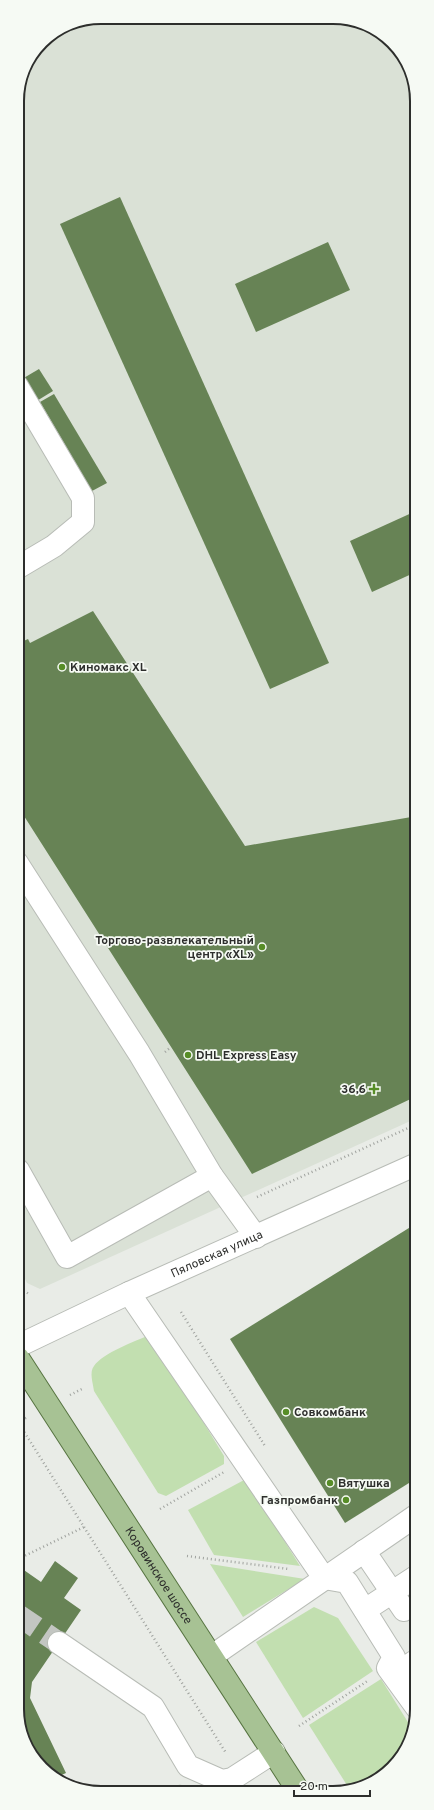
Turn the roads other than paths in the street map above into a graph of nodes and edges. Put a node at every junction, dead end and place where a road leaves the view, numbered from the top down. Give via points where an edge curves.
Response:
1 (24, 398) edge
2 (24, 564) edge
3 (24, 874) edge
4 (410, 1167) edge
5 (212, 1176) junction
6 (24, 1181) edge
7 (256, 1237) junction
8 (130, 1293) junction
9 (24, 1343) edge
10 (24, 1367) edge
11 (410, 1520) edge
12 (364, 1551) junction
13 (323, 1576) junction
14 (410, 1585) edge
15 (398, 1601) junction
16 (365, 1610) junction
17 (59, 1643) tunnel mouth
18 (212, 1656) junction
19 (410, 1663) edge
20 (391, 1672) junction
21 (410, 1698) edge
22 (274, 1752) junction
23 (295, 1786) edge

1 - 2 street via 83,498 83,522 54,546
3 - 5 street via 138,1053
4 - 7 street, Пяловская улица
5 - 6 street via 67,1257
5 - 7 street
7 - 8 street, Пяловская улица
8 - 9 street, Пяловская улица
8 - 13 street
10 - 18 main road, Коровинское шоссе
11 - 12 street
12 - 13 street
12 - 15 street
13 - 16 street via 347,1582
13 - 18 street
14 - 15 street
15 - 16 street
16 - 20 street via 394,1657
17 - 22 street via 153,1708 188,1766 222,1781 232,1780
18 - 22 main road, Коровинское шоссе
19 - 20 street
20 - 21 street
22 - 23 main road, Коровинское шоссе

